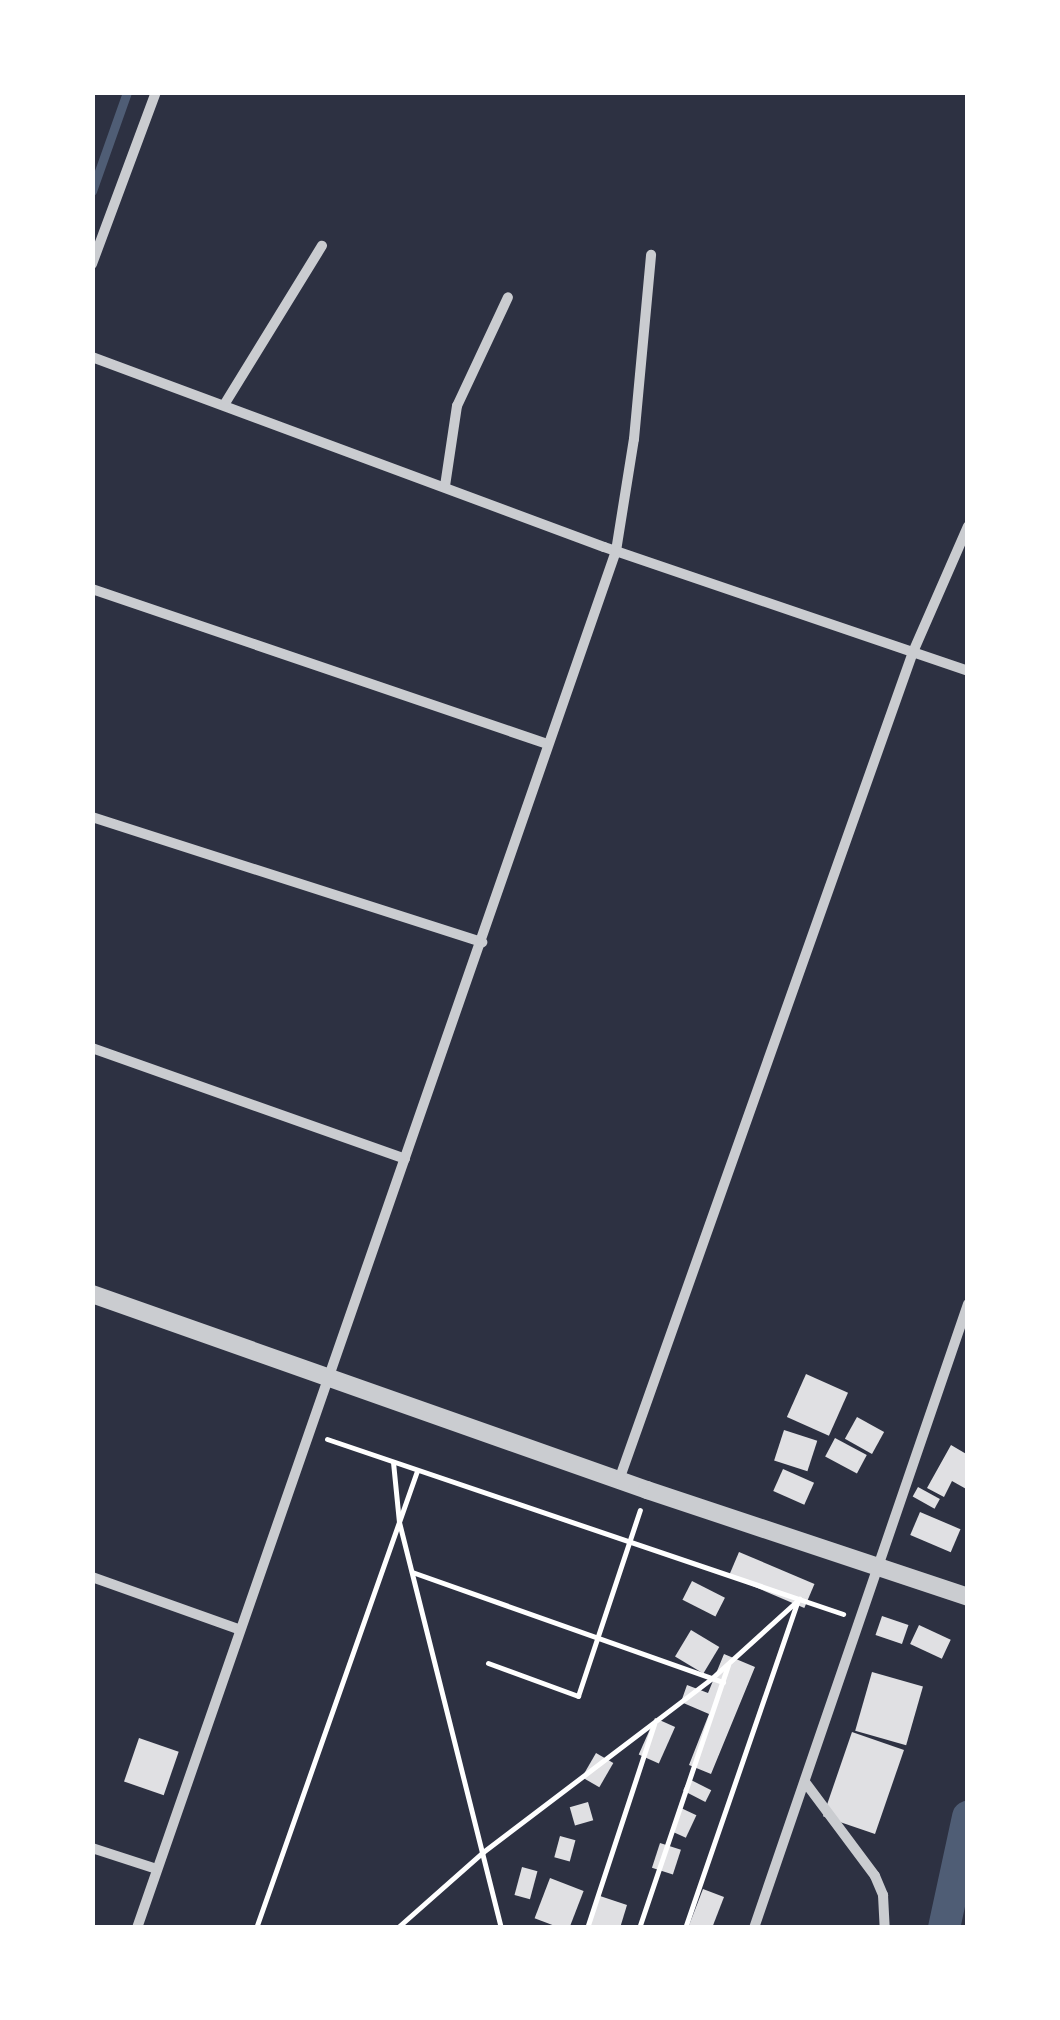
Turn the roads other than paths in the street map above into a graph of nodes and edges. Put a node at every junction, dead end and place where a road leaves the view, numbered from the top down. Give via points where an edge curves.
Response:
1 (156, 92) edge
2 (322, 246) dead end
3 (651, 255) dead end
4 (92, 264) edge
5 (508, 297) dead end
6 (92, 357) edge
7 (224, 405) junction
8 (445, 486) junction
9 (968, 526) edge
10 (616, 551) junction
11 (92, 589) edge
12 (913, 652) junction
13 (968, 671) edge
14 (547, 744) junction
15 (92, 816) edge
16 (482, 942) junction
17 (92, 1048) edge
18 (406, 1159) junction
19 (92, 1294) edge
20 (968, 1304) edge
21 (329, 1379) junction
22 (619, 1480) junction
23 (880, 1565) junction
24 (92, 1577) edge
25 (968, 1598) edge
26 (238, 1629) junction
27 (805, 1782) junction
28 (92, 1848) edge
29 (157, 1870) junction
30 (138, 1928) edge
31 (754, 1928) edge
32 (885, 1928) edge

1 - 4 street
2 - 7 street
3 - 10 street
5 - 8 street via 456,406
6 - 7 street
7 - 8 street
8 - 10 street
9 - 12 street
10 - 12 street
10 - 14 street
11 - 14 street
12 - 13 street
12 - 22 street
14 - 16 street
15 - 16 street
16 - 18 street
17 - 18 street
18 - 21 street
19 - 21 street
20 - 23 street
21 - 22 street
21 - 26 street
22 - 23 street
23 - 25 street
23 - 27 street
24 - 26 street
26 - 29 street
27 - 31 street
27 - 32 street via 876,1876
28 - 29 street
29 - 30 street

